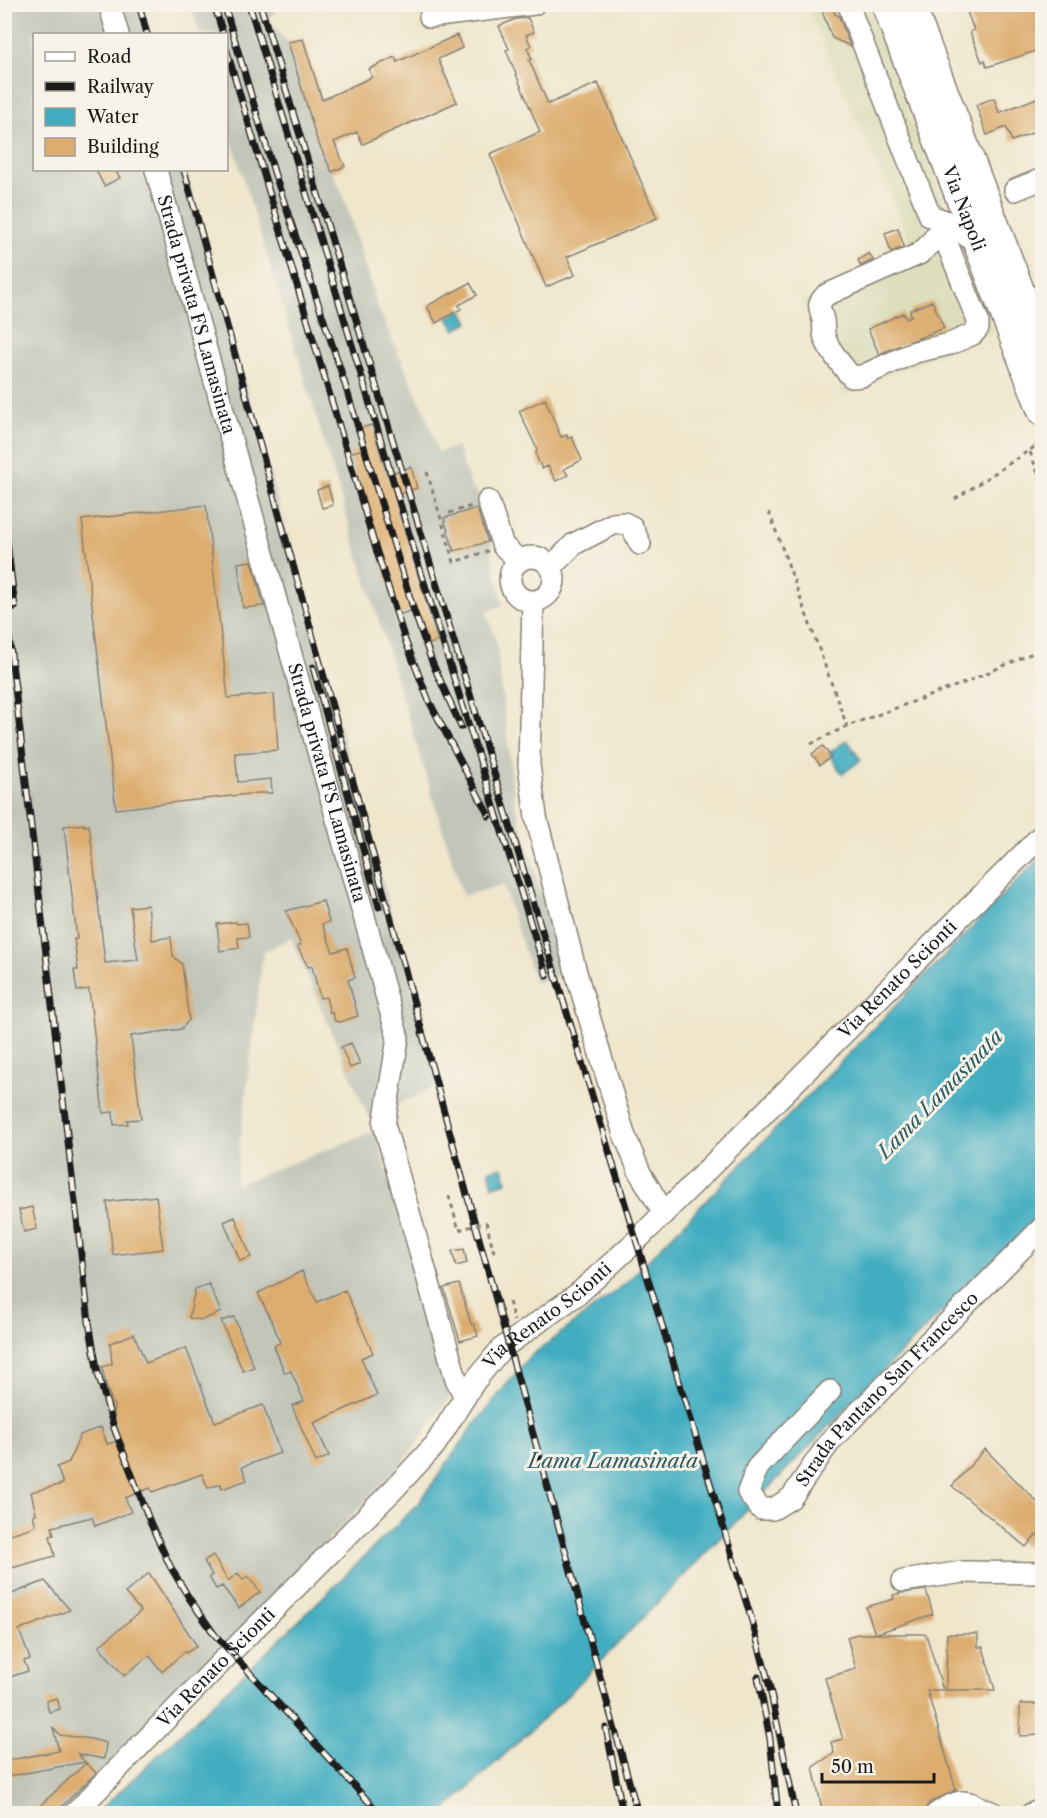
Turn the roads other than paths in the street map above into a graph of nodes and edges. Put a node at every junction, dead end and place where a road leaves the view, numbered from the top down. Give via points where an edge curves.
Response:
1 (110, 4) edge
2 (534, 4) edge
3 (849, 4) edge
4 (885, 4) edge
5 (911, 4) edge
6 (430, 17) dead end
7 (118, 33) edge
8 (156, 171) edge
9 (1042, 179) edge
10 (1015, 190) dead end
11 (980, 246) junction
12 (823, 320) joint
13 (1042, 346) edge
14 (1042, 412) edge
15 (480, 504) road end
16 (640, 544) dead end
17 (519, 561) junction
18 (551, 567) junction
19 (533, 602) junction
20 (1042, 835) edge
21 (664, 1213) junction
22 (1042, 1228) edge
23 (830, 1391) dead end
24 (465, 1396) junction
25 (1042, 1574) edge
26 (903, 1581) dead end
27 (1042, 1810) edge
28 (74, 1814) edge
29 (936, 1814) edge
30 (995, 1814) edge
31 (1031, 1814) edge

1 - 7 street
2 - 6 street
3 - 11 street via 930,216 951,223
4 - 11 main road, Via Napoli
5 - 13 main road, Via Napoli
8 - 24 street, Strada privata FS Lamasinata via 398,1038 384,1124 456,1379
9 - 10 street
11 - 14 main road, Via Napoli
12 - 12 street via 818,308 826,295 919,254 937,234 946,241 978,328 950,344 915,352 852,377 830,349
15 - 17 street via 503,546
16 - 18 street via 632,527 613,524 574,544
17 - 18 street via 533,556
17 - 19 street via 511,572 511,586 519,597
18 - 19 street via 552,590
19 - 21 street via 529,765 536,817 577,976 624,1134 640,1173
20 - 21 street, Via Renato Scionti
21 - 24 street, Via Renato Scionti via 579,1293 501,1349
22 - 23 street, Strada Pantano San Francesco via 831,1440 790,1498 773,1509 761,1509 748,1492 757,1468
24 - 28 street, Via Renato Scionti via 435,1445 392,1491
25 - 26 street via 963,1572
27 - 31 street
29 - 30 street via 954,1802 966,1802

